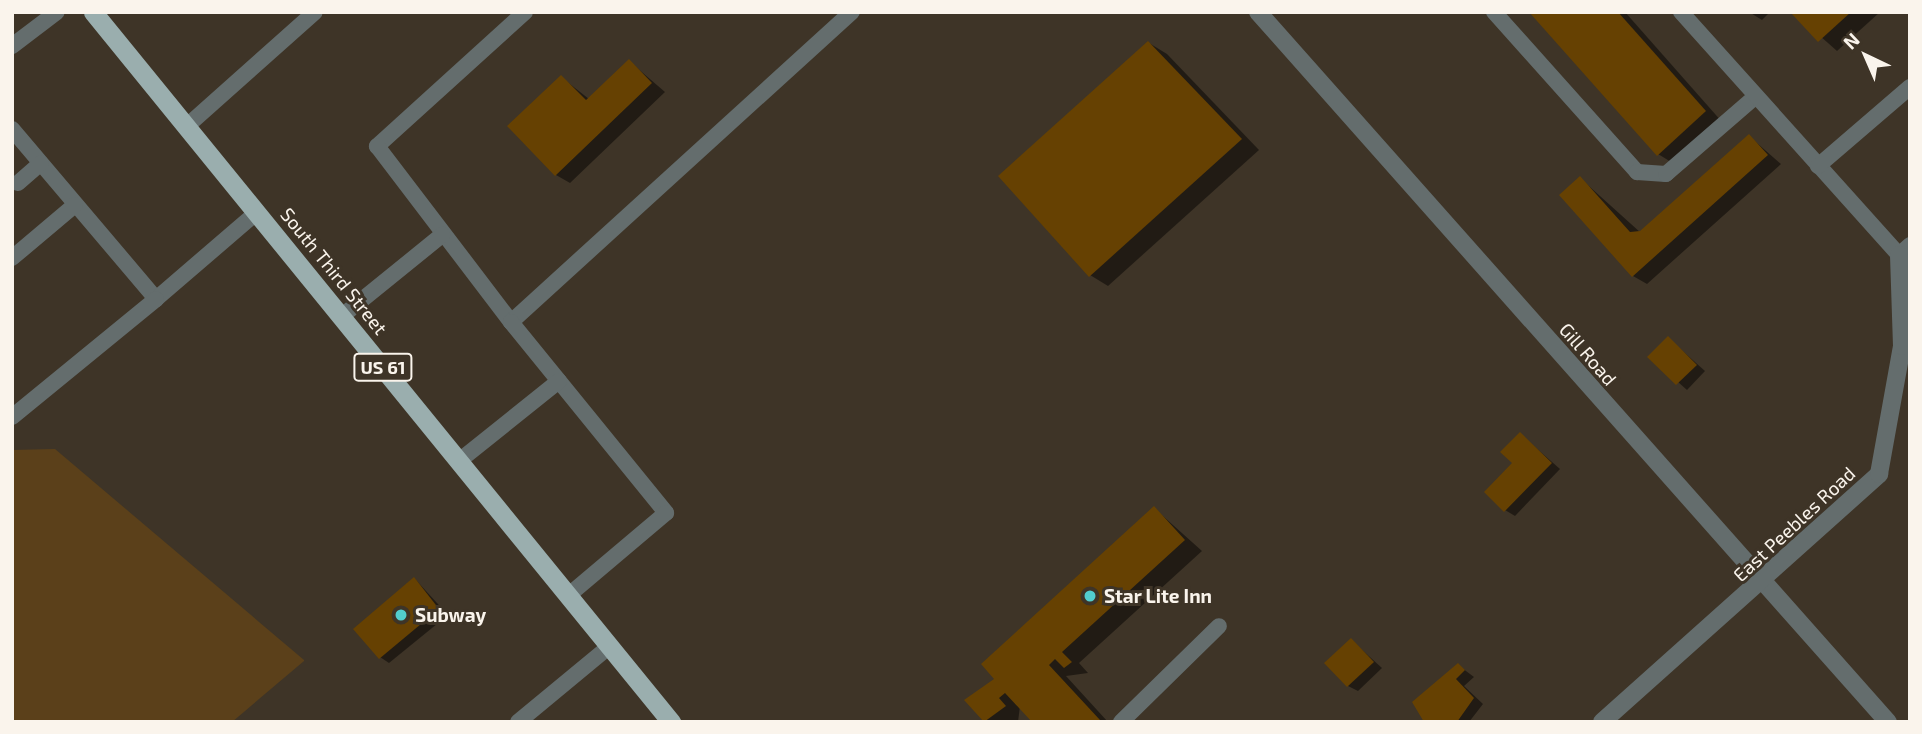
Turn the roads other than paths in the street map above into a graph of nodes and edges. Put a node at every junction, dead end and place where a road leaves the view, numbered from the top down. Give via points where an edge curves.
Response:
1 (57, 12) edge
2 (93, 12) edge
3 (315, 12) edge
4 (525, 12) edge
5 (852, 12) edge
6 (1258, 12) edge
7 (1494, 12) edge
8 (1681, 12) edge
9 (12, 46) edge
10 (1910, 88) edge
11 (1755, 97) junction
12 (187, 126) junction
13 (13, 133) edge
14 (41, 163) junction
15 (1818, 166) junction
16 (18, 183) dead end
17 (75, 205) junction
18 (257, 212) junction
19 (442, 235) junction
20 (1904, 250) edge
21 (12, 258) edge
22 (156, 299) junction
23 (342, 316) junction
24 (511, 322) junction
25 (559, 381) junction
26 (12, 417) edge
27 (459, 461) junction
28 (1762, 583) junction
29 (569, 596) junction
30 (1219, 626) dead end
31 (610, 646) junction
32 (518, 722) edge
33 (671, 722) edge
34 (1121, 722) edge
35 (1602, 722) edge
36 (1888, 722) edge

1 - 9 lane
2 - 12 highway, South Third Street / US 61
3 - 12 lane
4 - 19 lane via 377,146
5 - 24 lane
6 - 28 street, Gill Road
7 - 11 lane via 1637,172 1666,174
8 - 11 lane
10 - 15 lane
11 - 15 lane
12 - 18 highway, South Third Street / US 61
13 - 14 lane
14 - 16 lane
14 - 17 lane
15 - 20 lane
17 - 21 lane
17 - 22 lane
18 - 22 lane
18 - 23 highway, South Third Street / US 61
19 - 23 lane
19 - 24 lane
20 - 28 street, East Peebles Road via 1902,346 1879,474
22 - 26 lane
23 - 27 highway, South Third Street / US 61
24 - 25 lane
25 - 27 lane
25 - 29 lane via 666,513
27 - 29 highway, South Third Street / US 61
28 - 35 street, East Peebles Road
28 - 36 street, Gill Road
29 - 31 highway, South Third Street / US 61
30 - 34 lane
31 - 32 lane
31 - 33 highway, South Third Street / US 61

